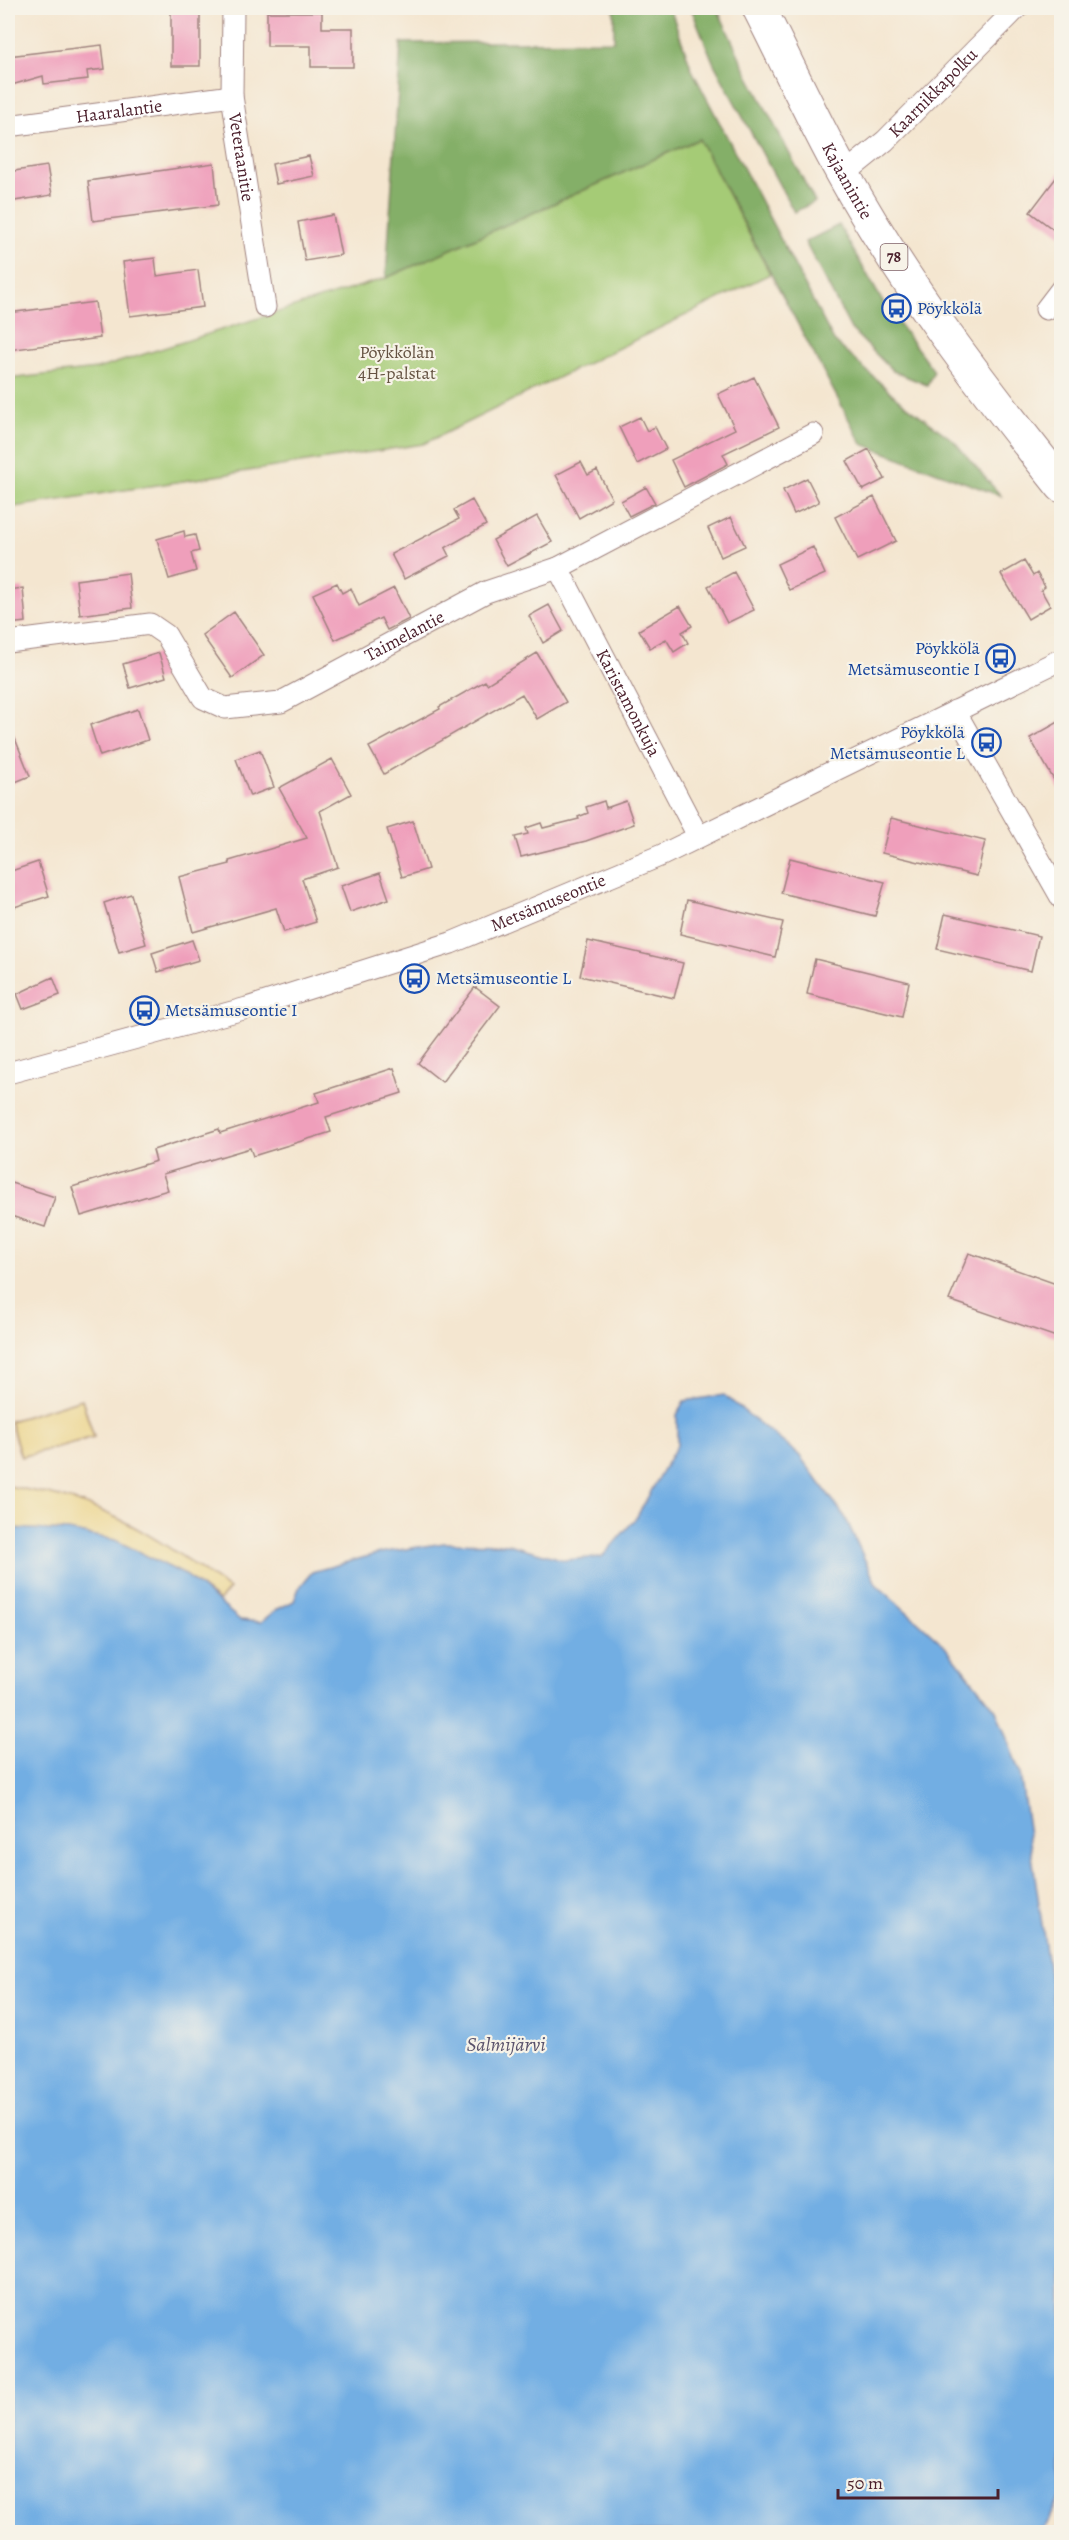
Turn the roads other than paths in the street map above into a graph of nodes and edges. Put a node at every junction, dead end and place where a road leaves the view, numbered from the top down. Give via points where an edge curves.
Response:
1 (233, 8) edge
2 (759, 8) edge
3 (1017, 8) edge
4 (232, 96) junction
5 (8, 126) edge
6 (843, 175) junction
7 (1062, 288) edge
8 (265, 307) dead end
9 (1046, 309) dead end
10 (813, 434) dead end
11 (1062, 486) edge
12 (558, 568) junction
13 (8, 642) edge
14 (1062, 659) edge
15 (955, 711) junction
16 (698, 836) junction
17 (1062, 899) edge
18 (8, 1073) edge

1 - 4 street, Veteraanitie
2 - 6 main road, Kajaanintie / 78
3 - 6 street, Kaarnikkapolku via 885,141
4 - 5 street, Haaralantie
4 - 8 street, Veteraanitie
6 - 11 main road, Kajaanintie / 78 via 910,284
7 - 9 street
10 - 12 street, Taimelantie
12 - 13 street, Taimelantie via 486,592 281,702 225,708 203,698 166,635 150,624
12 - 16 street, Karistamonkuja
14 - 15 street, Metsämuseontie
15 - 16 street, Metsämuseontie
15 - 17 street
16 - 18 street, Metsämuseontie via 662,855 451,943 247,1008

